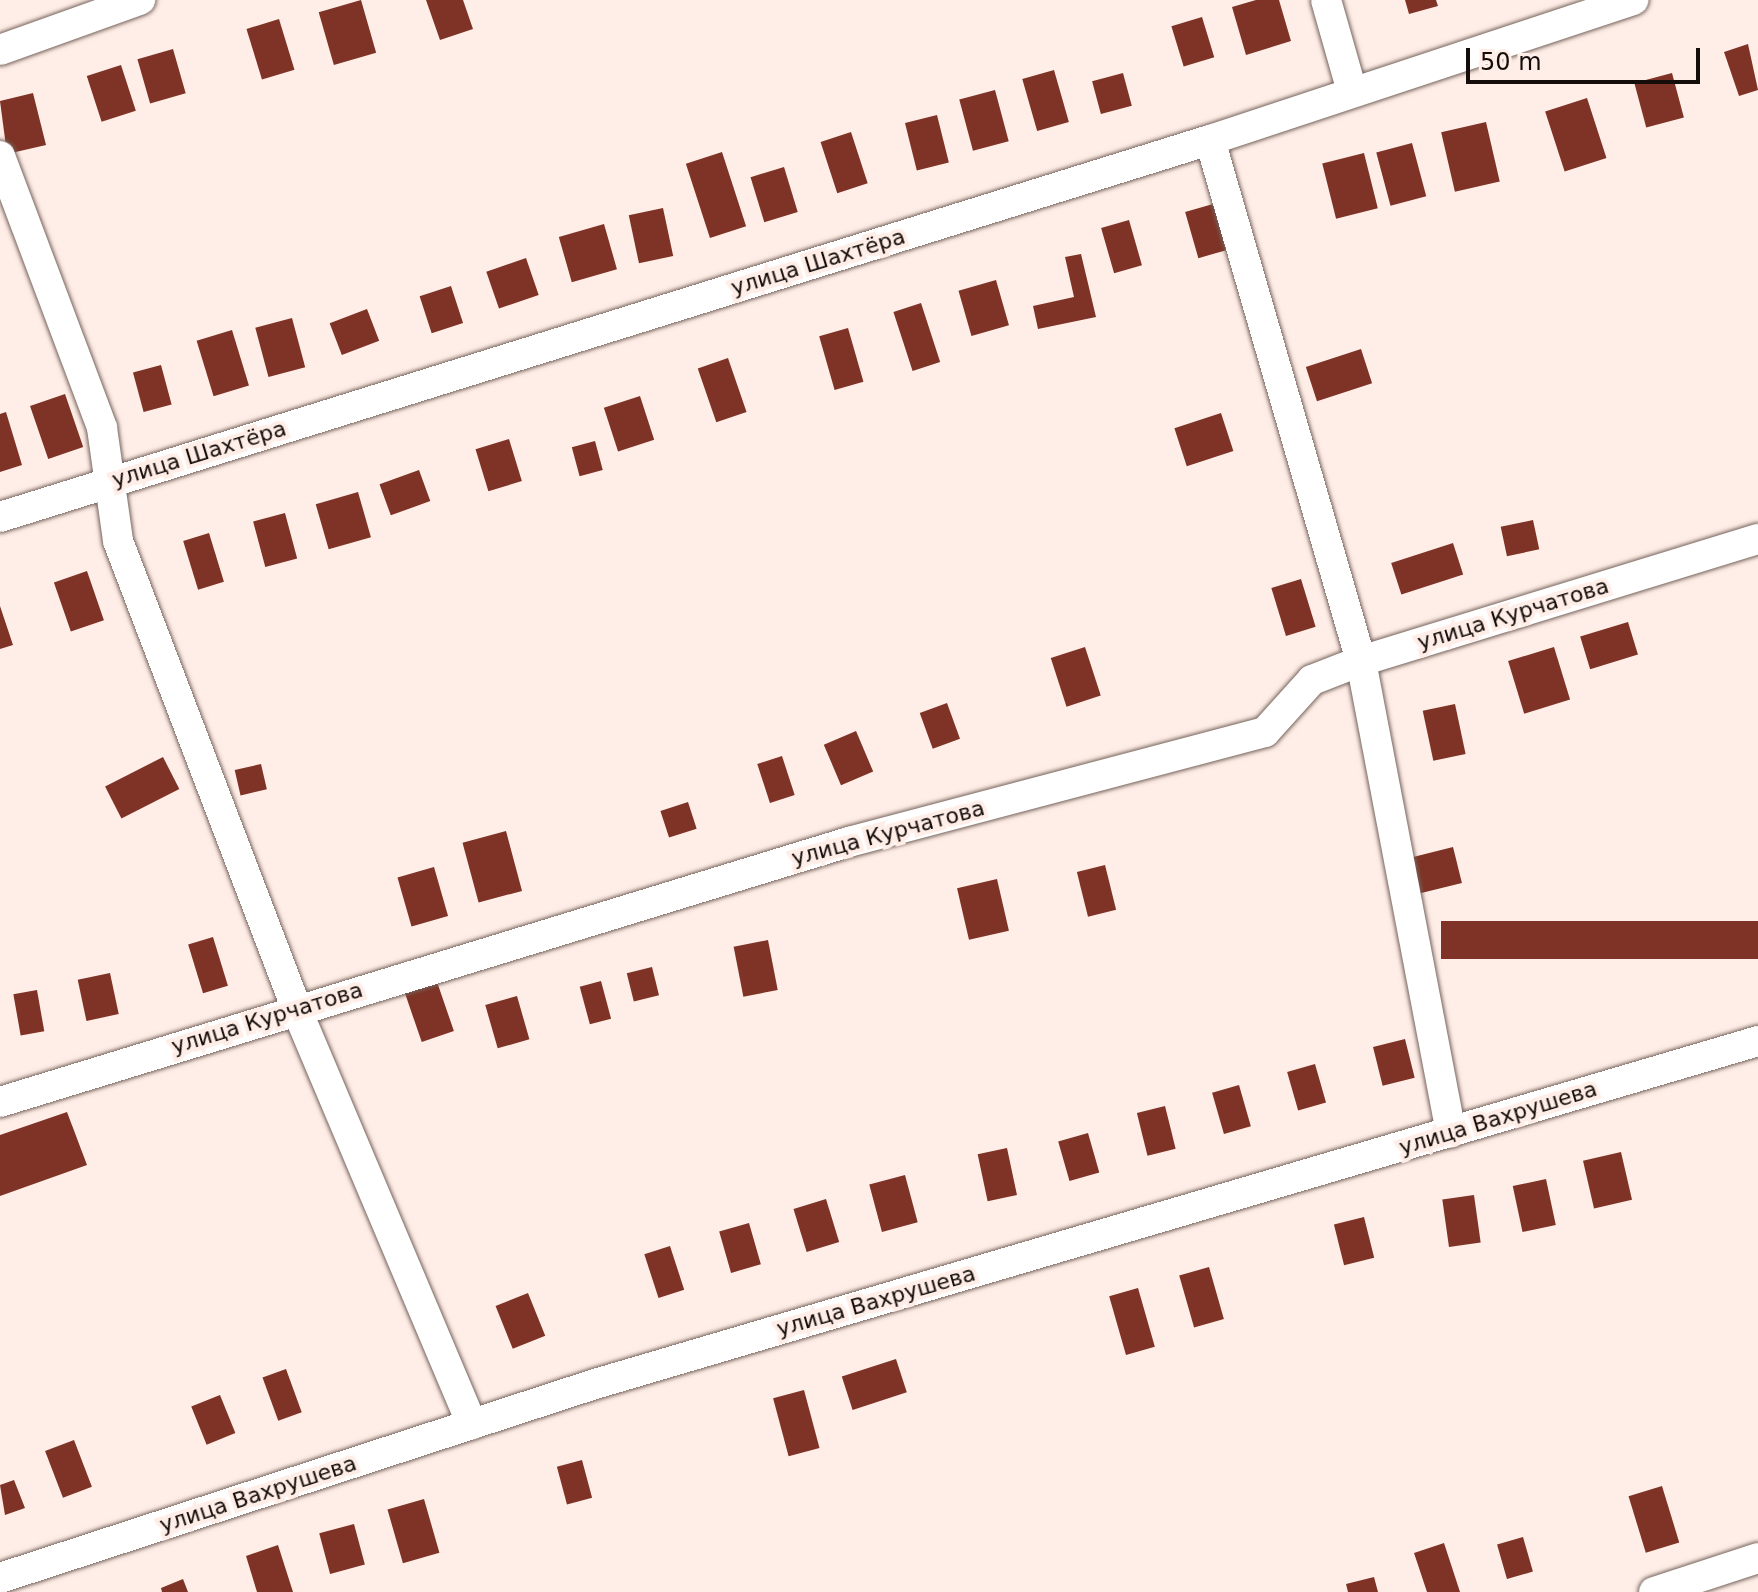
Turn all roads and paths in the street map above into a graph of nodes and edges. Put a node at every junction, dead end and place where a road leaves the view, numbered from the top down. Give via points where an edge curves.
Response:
1 (140, 0) edge
2 (1326, 0) edge
3 (1633, 0) edge
4 (0, 50) edge
5 (1352, 91) junction
6 (1210, 140) junction
7 (0, 156) edge
8 (106, 483) junction
9 (0, 517) edge
10 (1758, 539) edge
11 (1361, 661) junction
12 (296, 1008) junction
13 (1758, 1041) edge
14 (0, 1102) edge
15 (1451, 1132) junction
16 (472, 1424) junction
17 (1758, 1558) edge
18 (0, 1578) edge
19 (1654, 1592) edge

1 - 4 street
2 - 5 street
3 - 5 street, улица Шахтёра
5 - 6 street, улица Шахтёра
6 - 8 street, улица Шахтёра
6 - 11 street
7 - 8 street via 102,428
8 - 9 street, улица Шахтёра
8 - 12 street via 118,541
10 - 11 street, улица Курчатова
11 - 12 street, улица Курчатова via 1312,680 1265,732 849,842
11 - 15 street
12 - 14 street, улица Курчатова
12 - 16 street
13 - 15 street, улица Вахрушева
15 - 16 street, улица Вахрушева
16 - 18 street, улица Вахрушева
17 - 19 street

